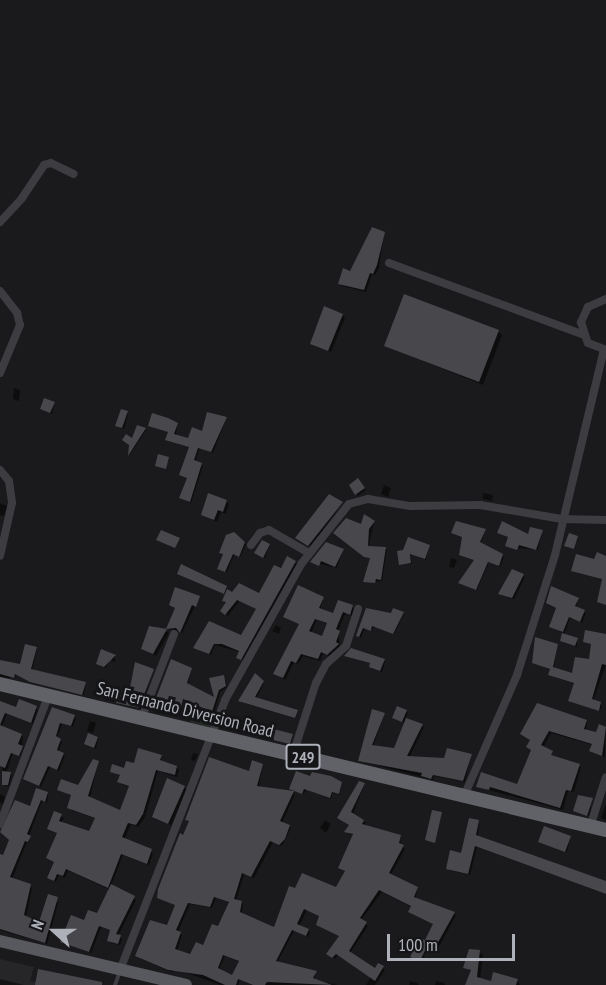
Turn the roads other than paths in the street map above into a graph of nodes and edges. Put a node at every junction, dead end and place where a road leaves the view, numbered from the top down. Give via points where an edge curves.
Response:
1 (74, 174) dead end
2 (1, 219) edge
3 (389, 262) dead end
4 (0, 291) edge
5 (606, 299) edge
6 (582, 334) junction
7 (605, 350) edge
8 (0, 373) edge
9 (0, 470) edge
10 (562, 519) junction
11 (606, 520) edge
12 (251, 545) dead end
13 (309, 553) junction
14 (0, 556) edge
15 (358, 609) dead end
16 (174, 634) dead end
17 (0, 684) edge
18 (48, 696) junction
19 (142, 717) junction
20 (210, 734) junction
21 (293, 754) junction
22 (606, 777) edge
23 (464, 795) junction
24 (0, 824) edge
25 (590, 826) junction
26 (606, 830) edge
27 (0, 941) edge
28 (120, 970) junction
29 (115, 985) edge
30 (186, 985) edge

1 - 2 street via 51,163 44,165
3 - 6 street
4 - 8 street via 17,313 20,325
5 - 6 street via 592,303 584,311
6 - 7 street via 588,343
7 - 10 street
9 - 14 street via 12,491
10 - 11 street
10 - 13 street via 480,505 410,506 361,499 349,504
10 - 23 street via 555,555 517,675
12 - 13 street via 260,533 269,530
13 - 20 street via 225,700
15 - 21 street via 346,646 326,664 316,683
16 - 19 street
17 - 18 highway, San Fernando Diversion Road / 249
18 - 19 highway, San Fernando Diversion Road / 249
18 - 24 street
19 - 20 highway, San Fernando Diversion Road / 249
20 - 21 highway, San Fernando Diversion Road / 249
20 - 28 street
21 - 23 highway, San Fernando Diversion Road / 249
22 - 25 street
23 - 25 highway, San Fernando Diversion Road / 249
25 - 26 highway, San Fernando Diversion Road / 249
27 - 28 main road
28 - 29 lane
28 - 30 main road

